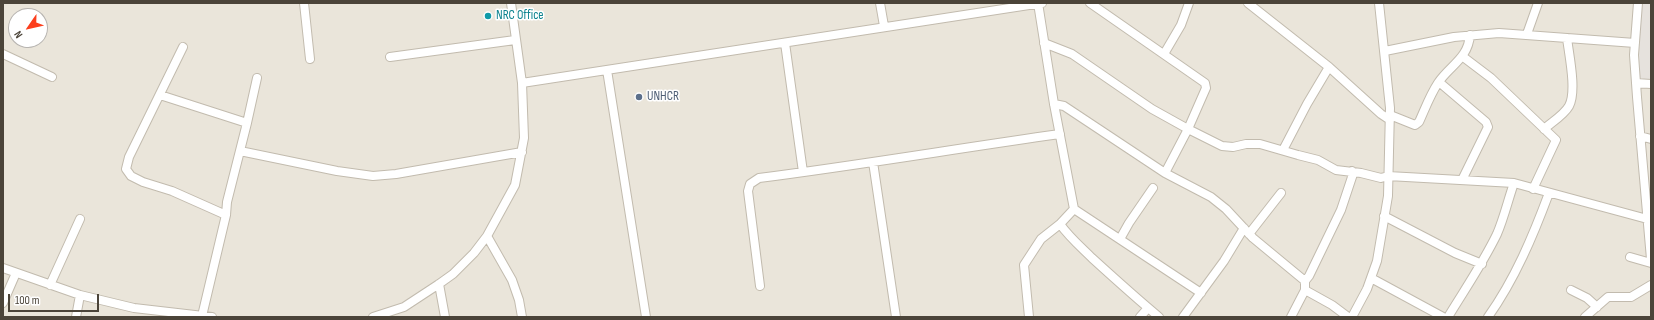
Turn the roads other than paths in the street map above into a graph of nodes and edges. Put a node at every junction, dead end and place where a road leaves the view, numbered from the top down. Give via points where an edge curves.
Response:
1 (304, 3) edge
2 (511, 3) edge
3 (880, 3) edge
4 (1040, 3) edge
5 (1090, 3) edge
6 (1189, 3) edge
7 (1248, 3) edge
8 (1379, 3) edge
9 (1538, 3) edge
10 (1638, 3) edge
11 (884, 26) junction
12 (1527, 34) junction
13 (1470, 35) junction
14 (1567, 38) junction
15 (515, 40) junction
16 (785, 43) junction
17 (1044, 43) junction
18 (1635, 43) junction
19 (183, 47) dead end
20 (1385, 51) junction
21 (3, 54) edge
22 (1164, 54) junction
23 (1462, 56) junction
24 (390, 57) dead end
25 (310, 59) dead end
26 (1329, 67) junction
27 (607, 70) junction
28 (52, 77) dead end
29 (257, 78) dead end
30 (522, 82) junction
31 (1438, 82) junction
32 (1636, 83) junction
33 (1651, 84) edge
34 (160, 95) junction
35 (1054, 104) junction
36 (1390, 118) junction
37 (248, 123) junction
38 (1188, 129) junction
39 (1544, 129) junction
40 (1060, 134) junction
41 (1640, 136) junction
42 (1651, 139) edge
43 (1283, 150) junction
44 (240, 151) junction
45 (522, 152) junction
46 (873, 162) junction
47 (1352, 171) junction
48 (803, 172) junction
49 (1165, 173) junction
50 (1388, 176) junction
51 (1462, 180) junction
52 (1514, 183) junction
53 (1153, 188) dead end
54 (1533, 189) junction
55 (1549, 193) junction
56 (1281, 194) dead end
57 (1074, 209) junction
58 (226, 215) junction
59 (1384, 216) junction
60 (80, 219) dead end
61 (1650, 219) edge
62 (1060, 224) junction
63 (1246, 231) junction
64 (487, 236) junction
65 (1120, 239) junction
66 (1630, 257) dead end
67 (1651, 258) edge
68 (1651, 263) edge
69 (1482, 264) junction
70 (3, 268) edge
71 (16, 273) junction
72 (1371, 278) junction
73 (439, 284) junction
74 (50, 285) junction
75 (1651, 285) edge
76 (760, 286) dead end
77 (1305, 286) junction
78 (1571, 290) dead end
79 (1200, 293) junction
80 (80, 295) junction
81 (3, 303) edge
82 (1597, 307) junction
83 (1148, 308) junction
84 (198, 316) edge
85 (1449, 316) edge
86 (76, 317) edge
87 (212, 317) edge
88 (374, 317) edge
89 (444, 317) edge
90 (522, 317) edge
91 (646, 317) edge
92 (896, 317) edge
93 (1029, 317) edge
94 (1140, 317) edge
95 (1159, 317) edge
96 (1183, 317) edge
97 (1291, 317) edge
98 (1348, 317) edge
99 (1352, 317) edge
100 (1488, 317) edge
101 (1585, 317) edge

1 - 25 street
2 - 15 street
3 - 11 street
4 - 11 street
4 - 17 street
5 - 22 street
6 - 22 street via 1181,25
7 - 26 street
8 - 20 street
9 - 12 street
10 - 18 street
11 - 16 street
12 - 13 street
12 - 14 street
13 - 20 street
13 - 23 street via 1469,44
14 - 18 street
14 - 39 street via 1572,100 1568,108
15 - 24 street
15 - 30 street
16 - 27 street
16 - 48 street
17 - 35 street
17 - 38 street via 1072,54 1152,109
18 - 32 street
19 - 34 street
20 - 36 street
21 - 28 street
22 - 38 street via 1206,83
23 - 31 street
23 - 39 street via 1491,78
26 - 36 street via 1381,114
26 - 43 street
27 - 30 street
27 - 91 street
29 - 37 street
30 - 45 street
31 - 36 street via 1415,126
31 - 51 street via 1486,122 1488,127
32 - 33 street
32 - 41 street
34 - 37 street
34 - 58 street via 129,157 126,169 131,176 143,182 172,191
35 - 40 street
35 - 49 street via 1064,106 1079,115
36 - 50 street
37 - 44 street
38 - 43 street via 1222,146 1260,144
38 - 49 street
39 - 54 street via 1556,140
40 - 46 street
40 - 57 street
41 - 42 street
41 - 61 street
43 - 47 street via 1318,160 1336,170
44 - 45 street via 373,176
44 - 58 street
45 - 64 street via 515,185
46 - 48 street
46 - 92 street
47 - 50 street via 1381,178
47 - 77 street via 1341,210
48 - 76 street via 759,178 750,184 748,190
49 - 63 street via 1211,197
50 - 51 street
50 - 59 street
51 - 52 street
52 - 54 street
52 - 69 street via 1498,232
53 - 65 street
54 - 55 street
55 - 61 street
55 - 100 street via 1519,264
56 - 63 street
57 - 62 street
57 - 65 street
58 - 84 street
59 - 69 street
59 - 72 street
60 - 74 street
61 - 67 street
62 - 83 street via 1096,262
62 - 93 street via 1041,238 1024,264
63 - 77 street
63 - 79 street
64 - 73 street via 453,274
64 - 90 street via 512,280
65 - 79 street
66 - 68 street
69 - 85 street
70 - 71 street
71 - 74 street
71 - 81 street
72 - 85 street
72 - 99 street
73 - 88 street via 404,307
73 - 89 street
74 - 80 street
75 - 82 street via 1631,297 1608,296
77 - 97 street
77 - 98 street
78 - 82 street via 1587,298
79 - 96 street
80 - 84 street via 134,308
80 - 86 street
82 - 101 street
83 - 94 street
83 - 95 street
84 - 87 street

